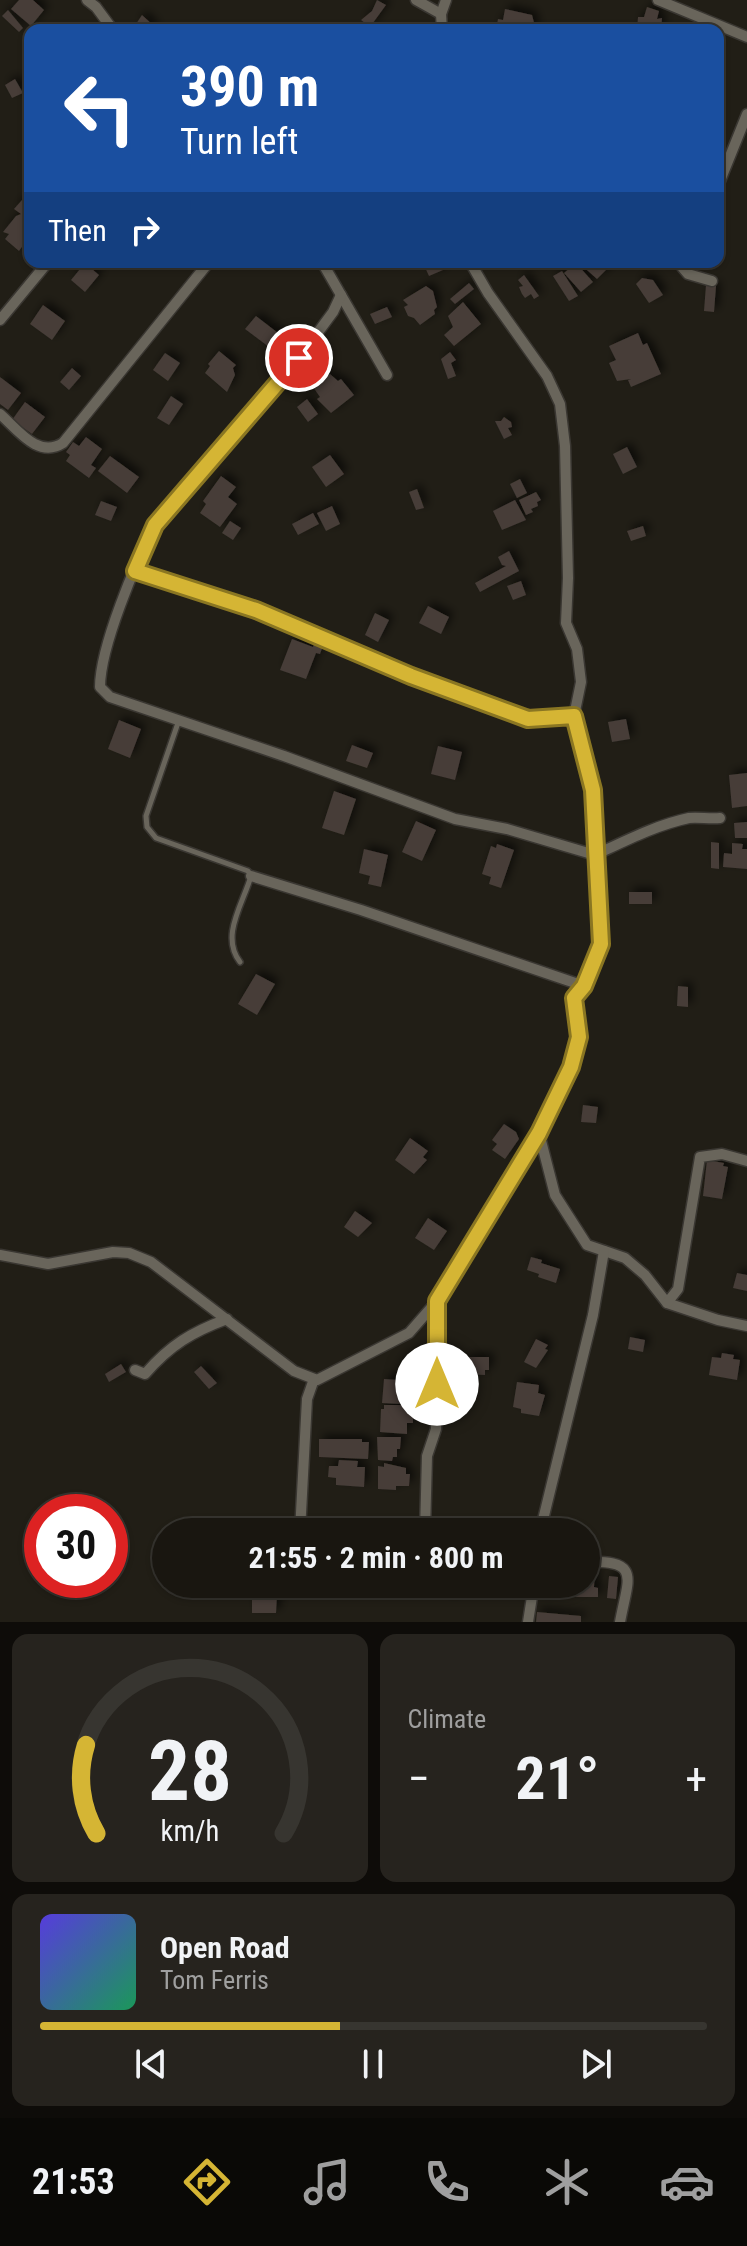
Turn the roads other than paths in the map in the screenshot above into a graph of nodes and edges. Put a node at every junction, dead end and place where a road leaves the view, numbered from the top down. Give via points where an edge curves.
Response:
1 (87, 0) edge
2 (416, 0) edge
3 (446, 0) edge
4 (658, 0) edge
5 (441, 14) junction
6 (109, 24) edge
7 (442, 24) edge
8 (716, 24) edge
9 (724, 27) edge
10 (747, 37) edge
11 (747, 114) edge
12 (724, 171) edge
13 (43, 268) edge
14 (204, 268) edge
15 (325, 268) edge
16 (473, 268) edge
17 (683, 268) edge
18 (712, 281) dead end
19 (341, 295) junction
20 (0, 320) edge
21 (387, 375) dead end
22 (0, 414) edge
23 (135, 571) junction
24 (574, 716) junction
25 (180, 719) junction
26 (720, 818) dead end
27 (595, 855) junction
28 (251, 876) junction
29 (240, 962) dead end
30 (584, 986) junction
31 (539, 1133) junction
32 (747, 1161) edge
33 (604, 1251) junction
34 (0, 1255) edge
35 (437, 1301) junction
36 (667, 1303) junction
37 (227, 1319) junction
38 (747, 1326) edge
39 (135, 1370) dead end
40 (314, 1379) junction
41 (301, 1518) edge
42 (425, 1518) edge
43 (543, 1518) edge
44 (600, 1563) edge
45 (532, 1598) edge
46 (528, 1622) edge
47 (620, 1622) edge

1 - 6 street
2 - 5 street
3 - 5 street
4 - 8 street
5 - 7 street
9 - 10 street
11 - 12 street
13 - 20 street
14 - 22 street via 63,443 39,448
15 - 19 street
16 - 24 street via 547,376 560,404 566,623 577,649 581,682
17 - 18 street
19 - 21 street
19 - 23 street via 299,358 155,525
23 - 24 street via 256,610 528,719
23 - 25 street via 100,670 100,687 110,697
24 - 27 street via 593,790
25 - 27 street via 455,819
25 - 28 lane via 146,816 147,827 156,838
26 - 27 street via 676,821
27 - 30 street via 601,944
28 - 29 lane via 230,936
28 - 30 street
30 - 31 street via 574,998 579,1037 571,1067
31 - 33 street via 555,1195 587,1245
31 - 35 street
32 - 36 street via 722,1154 700,1157 678,1289
33 - 36 street via 625,1258
33 - 43 street
34 - 37 street via 48,1264 129,1253 151,1262
35 - 40 street via 409,1333
35 - 42 street via 436,1429 427,1456
36 - 38 street
37 - 39 street via 193,1331 145,1374
37 - 40 street via 294,1371
40 - 41 street via 307,1399
44 - 47 street via 626,1568
45 - 46 street

